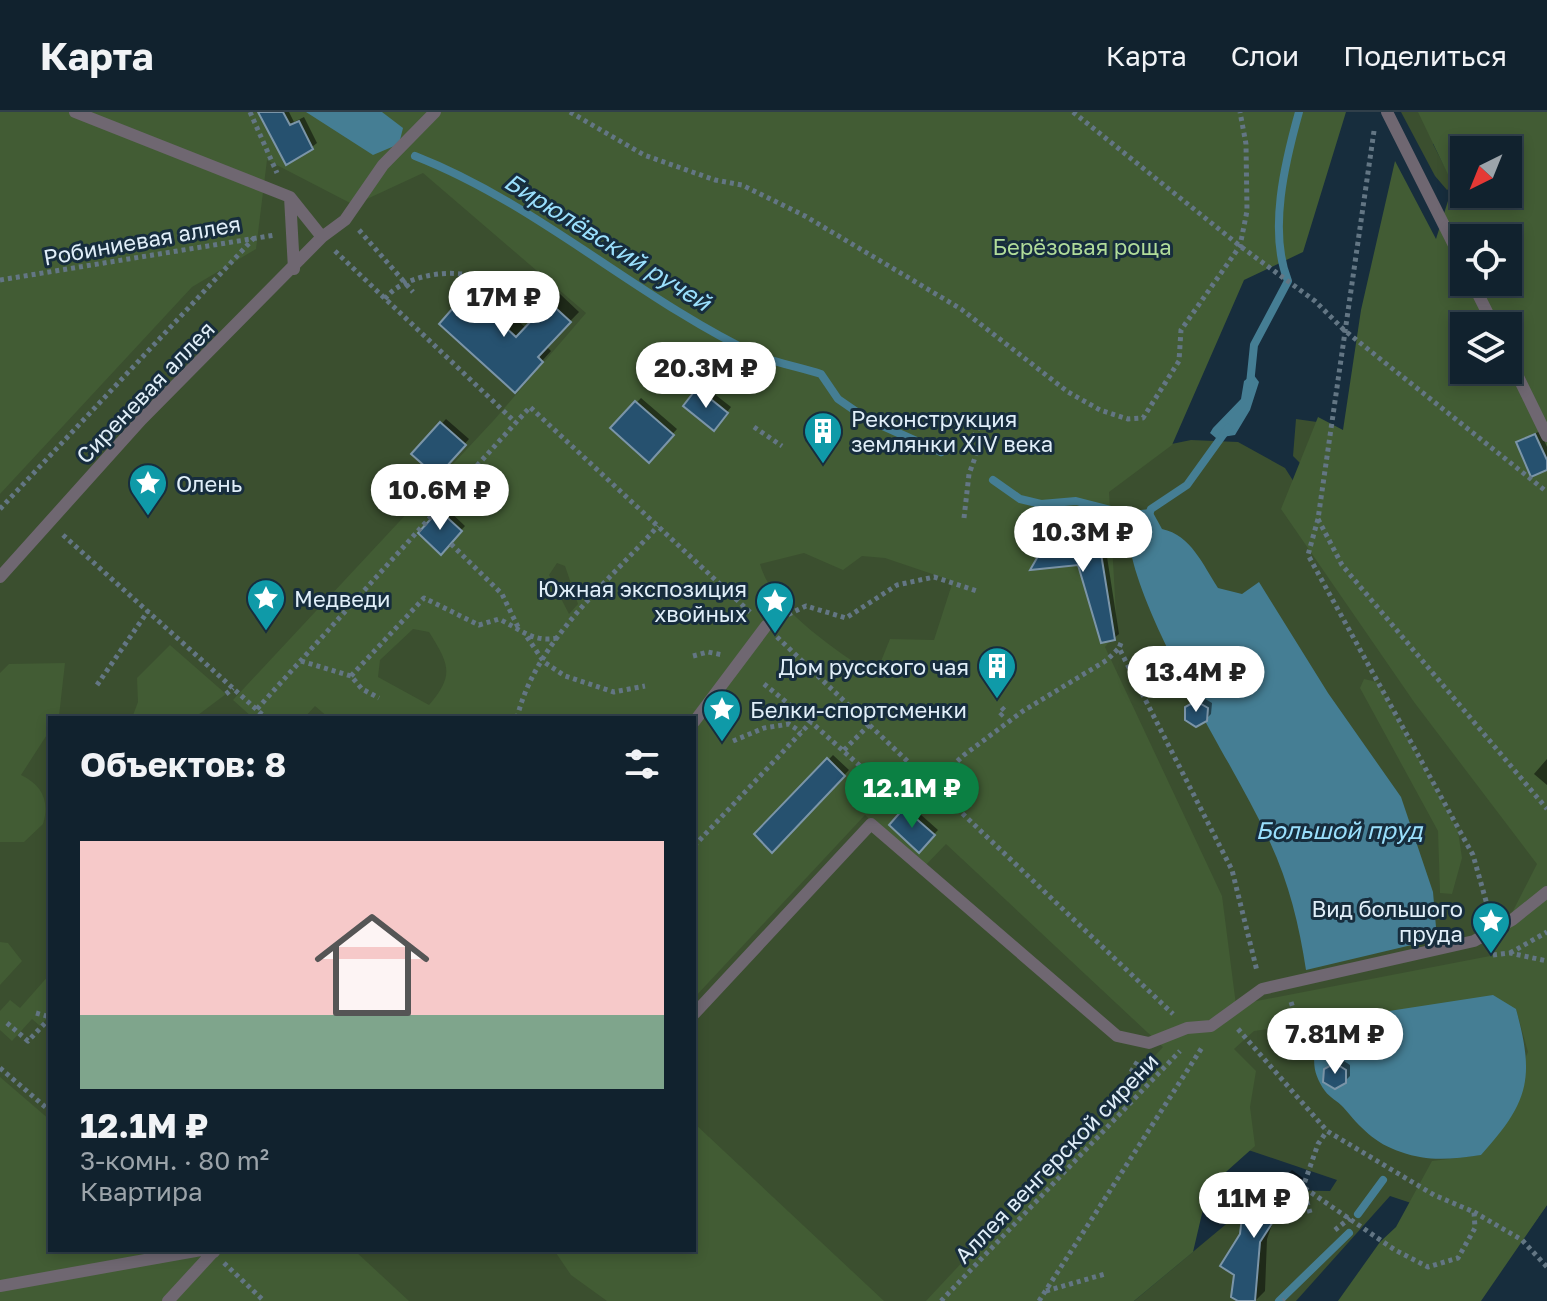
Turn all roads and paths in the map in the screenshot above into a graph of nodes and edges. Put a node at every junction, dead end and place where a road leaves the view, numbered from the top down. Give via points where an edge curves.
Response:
1 (75, 112) edge
2 (250, 112) edge
3 (435, 112) edge
4 (570, 112) edge
5 (1073, 112) edge
6 (1240, 112) edge
7 (1387, 112) edge
8 (1374, 128) dead end
9 (290, 197) junction
10 (345, 220) junction
11 (289, 233) dead end
12 (255, 237) junction
13 (322, 237) junction
14 (1450, 237) edge
15 (1240, 246) junction
16 (345, 261) dead end
17 (294, 269) junction
18 (0, 280) edge
19 (404, 282) junction
20 (413, 292) dead end
21 (385, 299) junction
22 (499, 321) dead end
23 (1344, 330) junction
24 (1522, 384) edge
25 (514, 421) junction
26 (980, 424) dead end
27 (754, 427) dead end
28 (1547, 436) edge
29 (970, 444) dead end
30 (782, 446) dead end
31 (976, 455) dead end
32 (1547, 492) edge
33 (0, 509) edge
34 (964, 518) dead end
35 (1318, 519) junction
36 (658, 526) junction
37 (451, 544) dead end
38 (76, 547) dead end
39 (0, 577) edge
40 (977, 591) dead end
41 (148, 611) junction
42 (766, 626) junction
43 (518, 628) junction
44 (527, 636) junction
45 (558, 638) junction
46 (693, 656) dead end
47 (301, 661) junction
48 (544, 662) junction
49 (738, 664) junction
50 (351, 676) junction
51 (764, 684) dead end
52 (97, 685) dead end
53 (645, 686) dead end
54 (233, 688) junction
55 (226, 694) dead end
56 (379, 698) dead end
57 (1000, 706) dead end
58 (257, 709) junction
59 (264, 716) edge
60 (517, 716) edge
61 (1000, 716) dead end
62 (696, 719) edge
63 (811, 722) junction
64 (870, 724) junction
65 (801, 732) junction
66 (733, 741) dead end
67 (844, 750) junction
68 (869, 774) dead end
69 (934, 783) junction
70 (1547, 809) edge
71 (696, 844) edge
72 (1547, 892) edge
73 (1494, 931) junction
74 (1547, 932) edge
75 (1510, 953) dead end
76 (1262, 989) junction
77 (1291, 999) dead end
78 (696, 1012) edge
79 (36, 1013) dead end
80 (48, 1017) edge
81 (48, 1020) edge
82 (7, 1023) dead end
83 (1238, 1029) dead end
84 (1191, 1032) junction
85 (1205, 1043) dead end
86 (1308, 1054) dead end
87 (0, 1068) edge
88 (48, 1109) edge
89 (1327, 1131) junction
90 (1303, 1187) junction
91 (1474, 1212) junction
92 (1310, 1213) dead end
93 (1350, 1218) junction
94 (1335, 1230) dead end
95 (190, 1252) edge
96 (214, 1252) edge
97 (216, 1252) edge
98 (1547, 1267) edge
99 (1105, 1274) dead end
100 (0, 1286) edge
101 (1046, 1291) junction
102 (168, 1301) edge
103 (264, 1301) edge
104 (941, 1301) edge
105 (1039, 1301) edge

1 - 9 lane
2 - 9 path
3 - 10 lane, Сиреневая аллея via 383,165
4 - 15 path via 644,155 742,185 805,216 961,309 1068,392 1128,419 1143,418 1179,361 1181,330
5 - 15 path
6 - 15 path via 1247,211
7 - 14 lane
8 - 23 path
9 - 13 lane
9 - 17 lane
10 - 13 lane, Сиреневая аллея
10 - 19 path
11 - 12 path, Робиниевая аллея
12 - 18 path, Робиниевая аллея
12 - 33 path
13 - 17 lane, Сиреневая аллея
15 - 23 path via 1315,301
16 - 21 path
17 - 39 lane, Сиреневая аллея via 141,420
19 - 20 path
19 - 21 path
19 - 22 path via 432,274 477,278 506,311
21 - 25 path
23 - 32 path
23 - 35 path
24 - 28 lane
25 - 36 path via 530,407
25 - 47 path
26 - 29 path
27 - 30 path
31 - 34 path
35 - 70 path via 1342,565
35 - 73 path via 1308,555 1473,855
36 - 42 path
36 - 45 path
37 - 43 path via 502,594
38 - 41 path
40 - 42 path via 934,577 897,585 846,618 806,606
41 - 52 path
41 - 54 path
42 - 49 lane
42 - 64 path
43 - 44 path
43 - 50 path via 499,619 479,625 424,598
44 - 45 path
44 - 48 path
45 - 48 path
46 - 49 path via 708,652
47 - 50 path
47 - 58 path
48 - 53 path via 565,676 614,692
48 - 60 path via 524,689
49 - 62 lane
50 - 56 path
51 - 63 path
54 - 55 path
54 - 58 path
57 - 61 path via 1005,711
58 - 59 path
63 - 65 path
63 - 67 path
64 - 67 path
64 - 69 path
65 - 66 path via 789,724
65 - 71 path
67 - 68 path
69 - 76 path via 999,728 1107,660 1120,646 1232,870
69 - 84 path
72 - 73 lane
73 - 76 lane via 1474,941
74 - 75 path
76 - 84 lane via 1211,1026
77 - 86 path
78 - 84 lane via 871,824 1117,1036 1149,1043
79 - 80 path
81 - 82 path via 28,1041
83 - 89 path
84 - 104 path, Аллея венгерской сирени
85 - 101 path
87 - 88 path
89 - 90 path
89 - 91 path via 1434,1195
90 - 92 path
90 - 93 path
91 - 93 path via 1475,1228 1458,1258 1428,1267
91 - 98 path via 1522,1240
93 - 94 path
95 - 100 lane
96 - 102 lane
97 - 103 path
99 - 101 path
101 - 105 path

